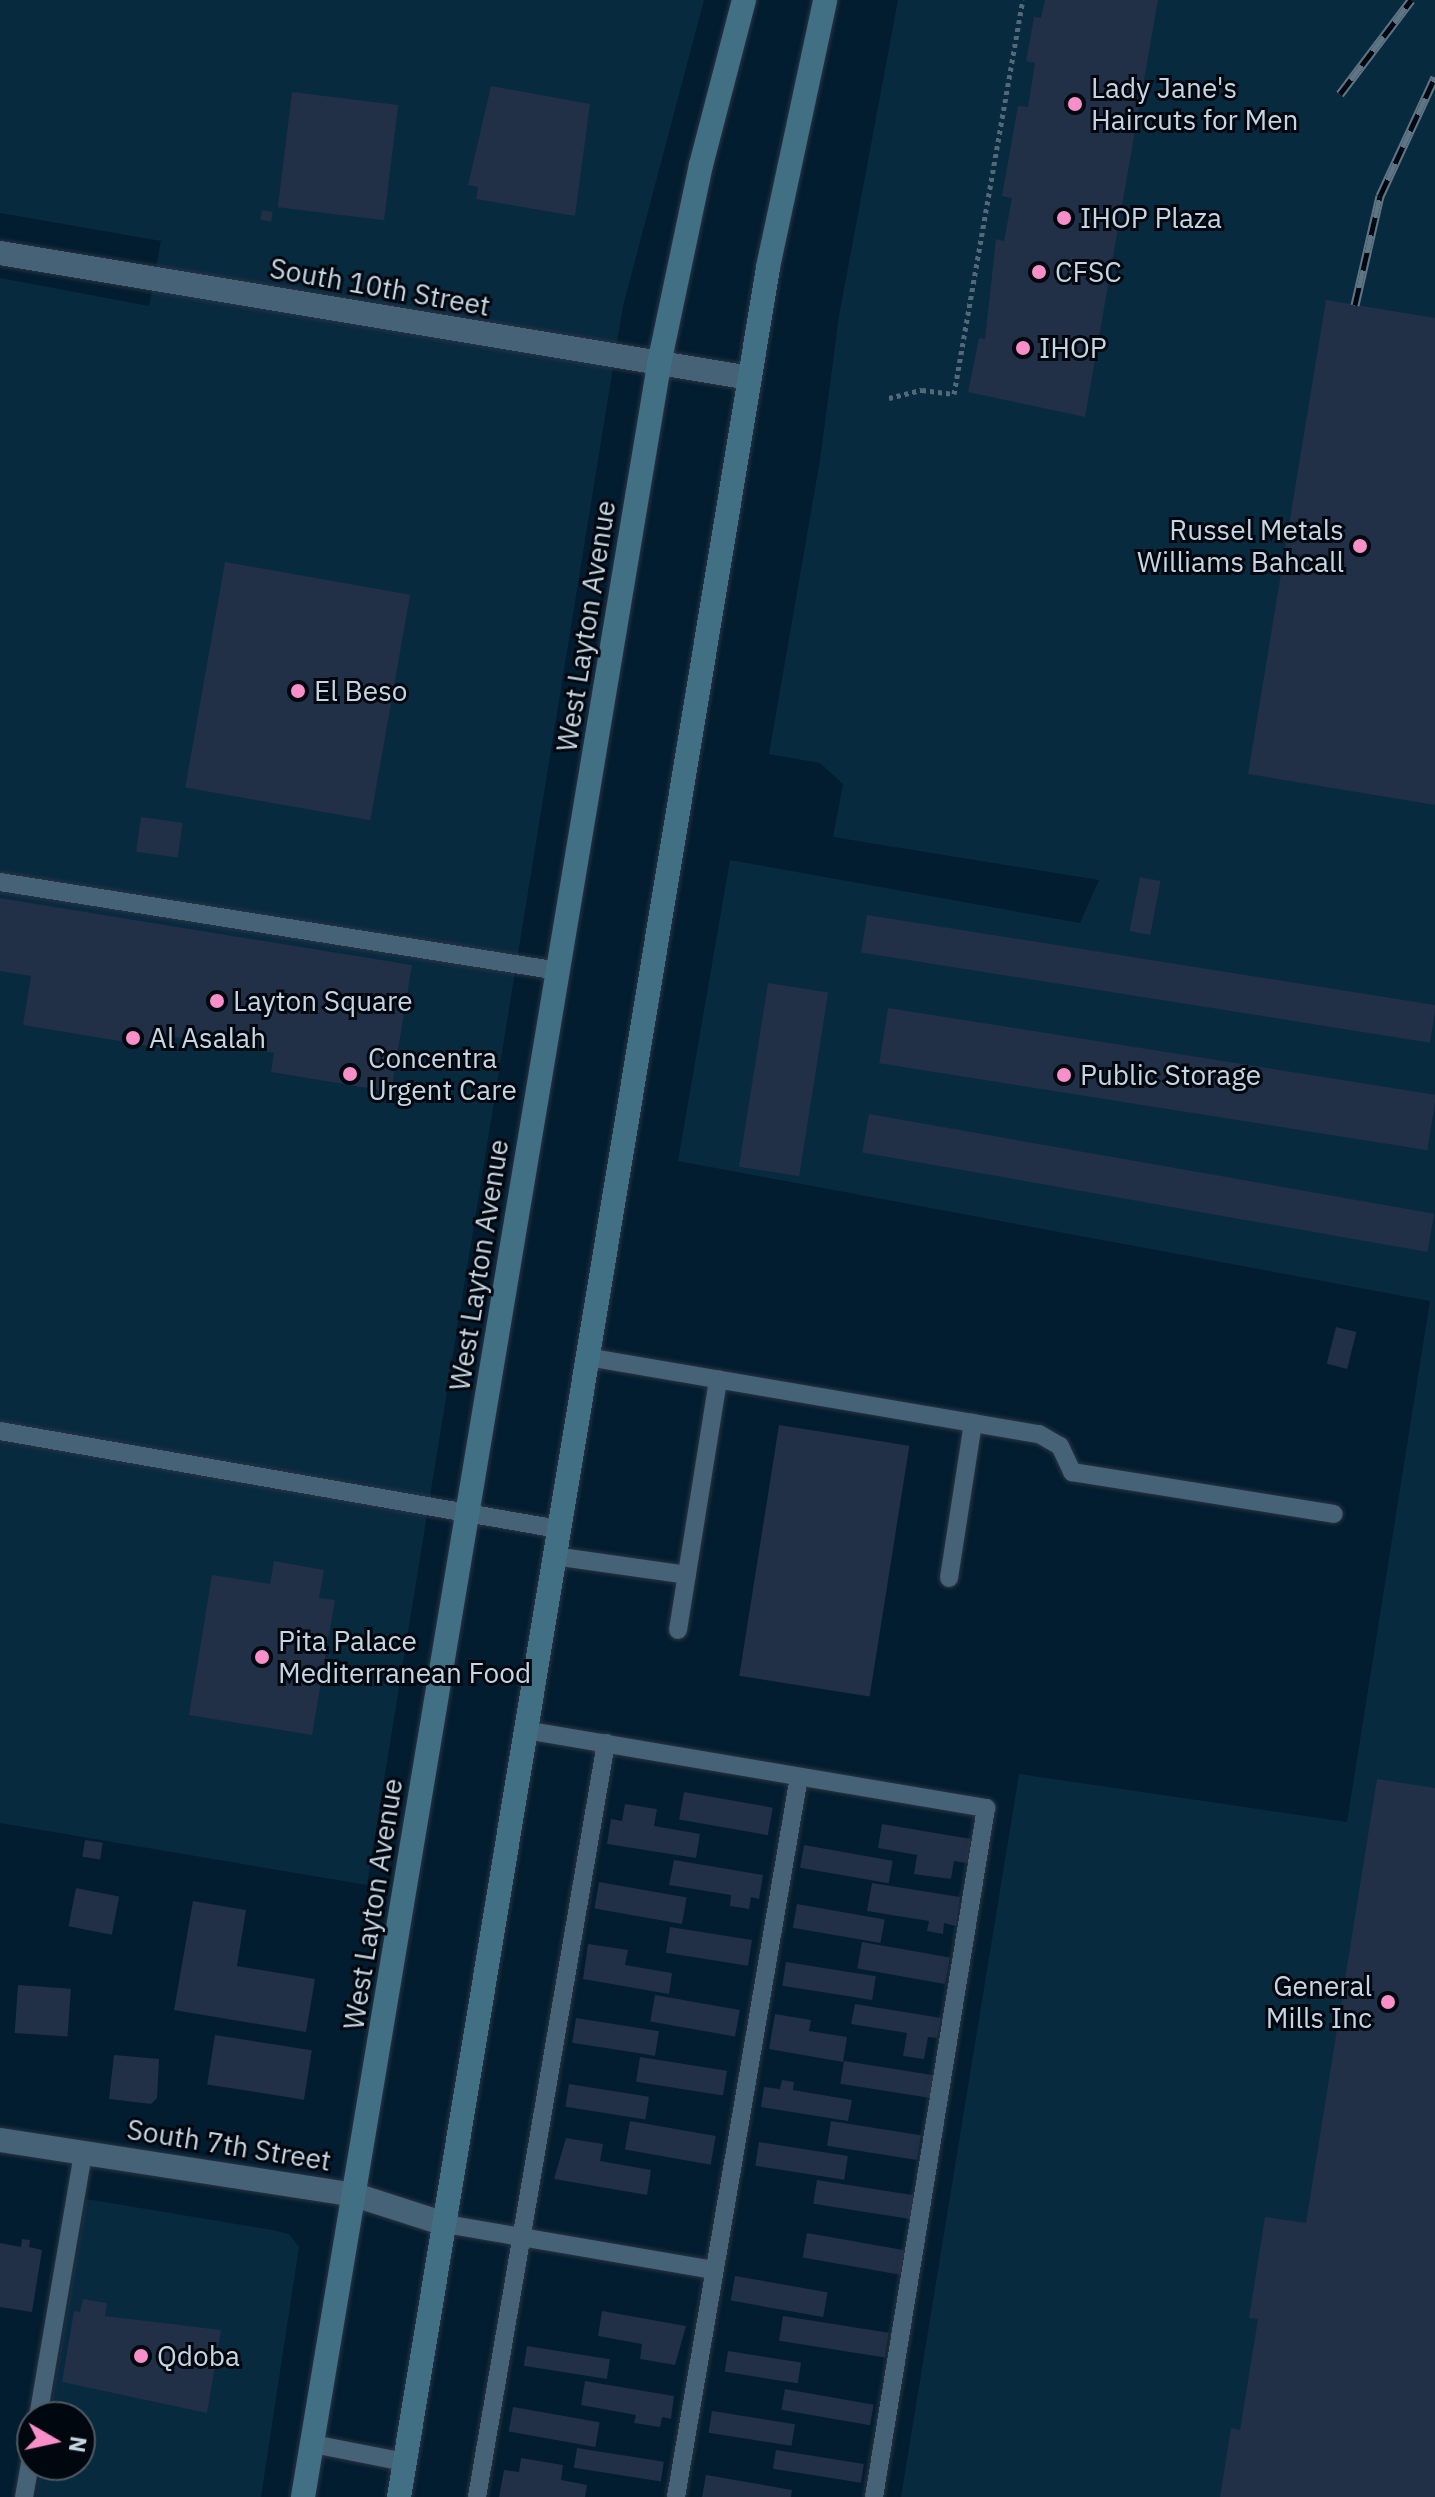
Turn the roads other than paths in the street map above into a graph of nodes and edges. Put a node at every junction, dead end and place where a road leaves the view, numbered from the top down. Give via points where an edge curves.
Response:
1 (744, 0) edge
2 (825, 0) edge
3 (0, 253) edge
4 (659, 364) junction
5 (750, 378) junction
6 (0, 882) edge
7 (559, 971) junction
8 (587, 1357) junction
9 (718, 1379) junction
10 (973, 1423) junction
11 (0, 1431) edge
12 (468, 1513) junction
13 (1334, 1514) dead end
14 (558, 1529) junction
15 (554, 1556) junction
16 (687, 1575) junction
17 (949, 1578) dead end
18 (678, 1630) dead end
19 (525, 1730) junction
20 (606, 1743) junction
21 (799, 1777) junction
22 (0, 2140) edge
23 (83, 2154) junction
24 (355, 2195) junction
25 (445, 2224) junction
26 (522, 2238) junction
27 (714, 2270) junction
28 (41, 2401) edge
29 (313, 2444) junction
30 (405, 2462) junction
31 (303, 2497) edge
32 (399, 2497) edge
33 (477, 2497) edge
34 (676, 2497) edge
35 (874, 2497) edge

1 - 4 main road, West Layton Avenue via 701,165
2 - 5 main road via 801,97
3 - 4 street, South 10th Street
4 - 5 street, South 10th Street
4 - 7 main road, West Layton Avenue
5 - 8 main road
6 - 7 lane
7 - 12 main road, West Layton Avenue
8 - 9 lane
8 - 14 main road
9 - 10 lane
9 - 16 lane
10 - 13 lane via 1039,1434 1060,1446 1072,1472
10 - 17 lane
11 - 12 lane
12 - 14 lane
12 - 24 main road, West Layton Avenue
14 - 15 main road
15 - 16 lane
15 - 19 main road
16 - 18 lane
19 - 20 lane
19 - 25 main road
20 - 21 lane
20 - 26 lane
21 - 27 lane
21 - 35 lane via 986,1808
22 - 23 street, South 7th Street
23 - 24 street, South 7th Street
23 - 28 lane
24 - 25 street, South 7th Street
24 - 29 main road, West Layton Avenue
25 - 26 lane
25 - 30 main road
26 - 27 lane
26 - 33 lane
27 - 34 lane
29 - 30 lane
29 - 31 main road, West Layton Avenue
30 - 32 main road

